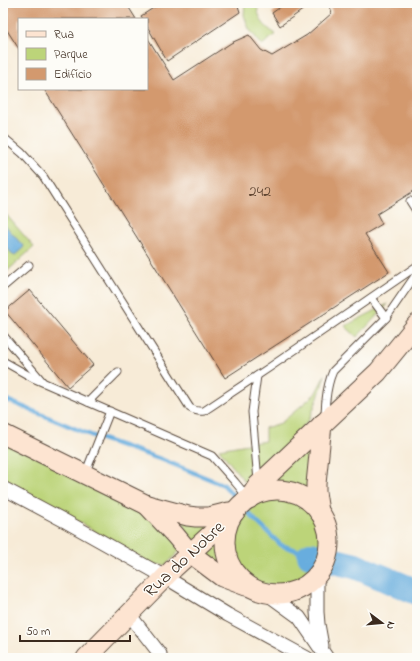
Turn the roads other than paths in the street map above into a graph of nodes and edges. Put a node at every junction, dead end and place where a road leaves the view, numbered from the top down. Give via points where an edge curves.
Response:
1 (3, 137) edge
2 (410, 201) dead end
3 (417, 212) edge
4 (29, 265) dead end
5 (417, 266) edge
6 (417, 273) edge
7 (3, 287) edge
8 (371, 298) junction
9 (386, 318) junction
10 (417, 324) edge
11 (3, 336) edge
12 (3, 361) edge
13 (118, 372) dead end
14 (257, 376) junction
15 (43, 382) junction
16 (88, 402) junction
17 (110, 411) junction
18 (322, 424) junction
19 (3, 434) edge
20 (84, 474) junction
21 (3, 488) edge
22 (147, 505) junction
23 (241, 505) junction
24 (319, 512) junction
25 (190, 553) junction
26 (169, 573) junction
27 (318, 574) junction
28 (222, 577) junction
29 (258, 590) junction
30 (129, 614) junction
31 (325, 655) edge
32 (162, 657) edge
33 (86, 658) edge
34 (308, 658) edge

1 - 14 lane via 43,176 190,408 199,412 204,411
2 - 3 lane
4 - 7 lane
5 - 8 lane
6 - 9 lane
8 - 9 lane
8 - 14 lane
9 - 18 lane via 334,371 330,378
10 - 18 main road, Rua do Nobre via 378,372
11 - 15 lane
12 - 15 lane
13 - 16 lane
14 - 23 lane
15 - 16 lane
16 - 17 lane
17 - 20 lane
17 - 23 lane via 212,456 235,482
18 - 23 main road, Rua do Nobre
18 - 24 main road via 316,484
19 - 20 main road
20 - 22 main road
21 - 26 street
22 - 23 main road via 188,516 209,517
22 - 25 main road
23 - 24 main road via 263,492 278,490 294,493 308,500
23 - 25 main road, Rua do Nobre
23 - 29 main road via 229,524 226,536 228,559 240,580
24 - 27 main road via 327,527 329,544 326,559
25 - 26 main road, Rua do Nobre
25 - 28 main road
26 - 28 main road via 198,571
26 - 30 main road, Rua do Nobre
26 - 34 street via 228,615
27 - 29 main road via 303,588 285,594
27 - 31 street via 317,618
28 - 29 main road
29 - 31 street via 299,617
30 - 32 street
30 - 33 main road, Rua do Nobre

